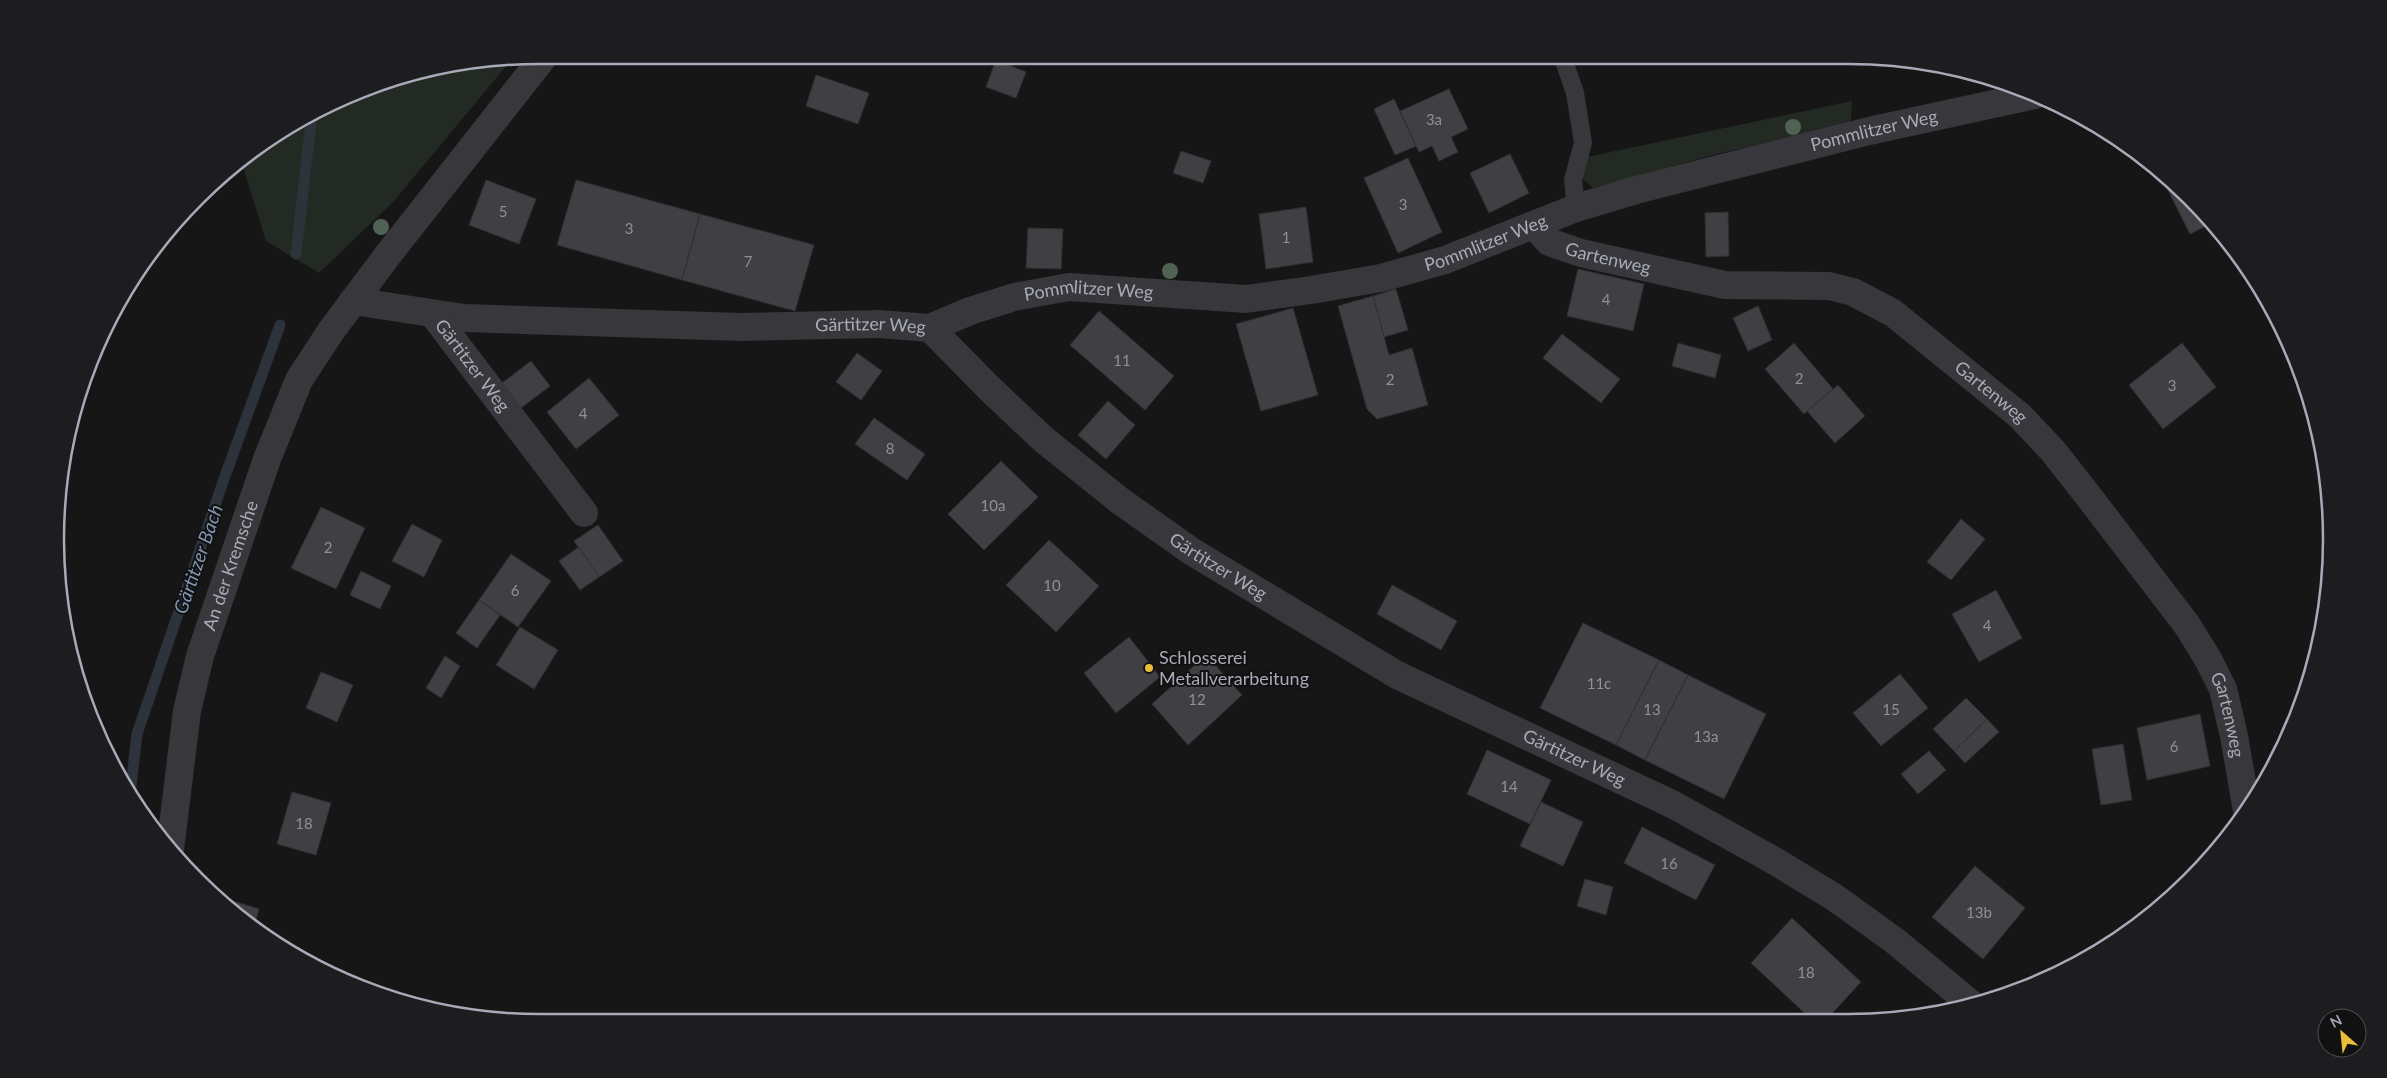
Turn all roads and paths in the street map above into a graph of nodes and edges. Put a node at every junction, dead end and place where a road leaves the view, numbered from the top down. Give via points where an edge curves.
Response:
1 (538, 64) edge
2 (1565, 64) edge
3 (2023, 98) edge
4 (1576, 208) junction
5 (1534, 226) junction
6 (353, 301) junction
7 (433, 314) junction
8 (930, 328) junction
9 (584, 513) dead end
10 (2246, 799) edge
11 (171, 839) edge
12 (1966, 999) edge

1 - 6 street, An der Kremsche
2 - 4 lane via 1575,92 1582,143 1573,180
3 - 4 street, Pommlitzer Weg via 1767,156
4 - 5 street, Pommlitzer Weg
5 - 8 street, Pommlitzer Weg via 1445,260 1381,278 1311,290 1246,298 1069,287 1014,296 970,310
5 - 10 street, Gartenweg via 1549,242 1581,253 1725,285 1829,286 1853,292 1893,313 2020,416 2053,451 2187,625 2223,689
6 - 7 street, Gärtitzer Weg
6 - 11 street, An der Kremsche via 299,380 226,576 200,656 187,711
7 - 8 street, Gärtitzer Weg via 588,323 741,327 879,324
7 - 9 street, Gärtitzer Weg
8 - 12 street, Gärtitzer Weg via 1043,439 1119,500 1191,551 1397,675 1672,804 1773,860 1834,897 1895,941

